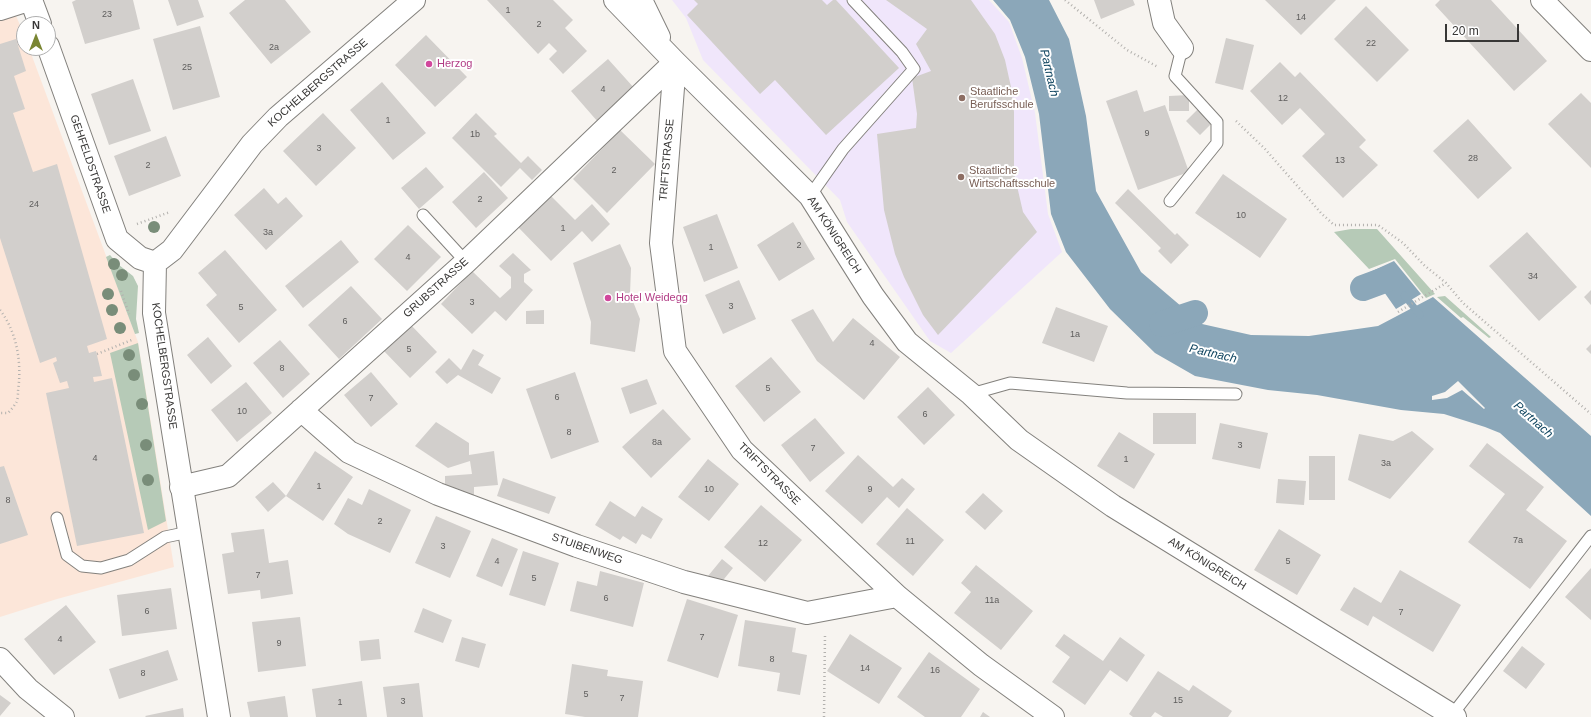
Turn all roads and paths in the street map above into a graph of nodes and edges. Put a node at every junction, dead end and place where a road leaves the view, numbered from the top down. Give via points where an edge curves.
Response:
1 (28, 0) edge
2 (31, 0) edge
3 (414, 0) edge
4 (614, 0) edge
5 (641, 0) edge
6 (853, 0) edge
7 (1064, 0) edge
8 (1159, 0) edge
9 (1542, 0) edge
10 (0, 9) edge
11 (37, 16) edge
12 (1182, 48) joint
13 (1591, 50) edge
14 (52, 56) edge
15 (670, 58) junction
16 (1175, 76) junction
17 (1233, 118) dead end
18 (810, 196) junction
19 (1170, 201) dead end
20 (423, 215) dead end
21 (192, 224) junction
22 (114, 232) junction
23 (466, 262) junction
24 (155, 263) junction
25 (1446, 283) junction
26 (0, 310) edge
27 (1398, 312) dead end
28 (138, 337) dead end
29 (97, 354) dead end
30 (971, 394) junction
31 (1236, 394) dead end
32 (301, 410) junction
33 (0, 413) edge
34 (1591, 414) edge
35 (181, 486) junction
36 (57, 518) dead end
37 (189, 532) junction
38 (1591, 536) edge
39 (897, 596) junction
40 (826, 609) junction
41 (0, 659) edge
42 (1453, 716) edge
43 (63, 717) edge
44 (219, 717) edge
45 (824, 717) edge
46 (1053, 717) edge

1 - 10 street
2 - 11 street
3 - 21 street, KOCHELBERGSTRASSE via 278,117 252,144
4 - 15 street, AM KÖNIGREICH
5 - 15 street
6 - 18 lane via 902,52 914,69 843,149
7 - 16 path via 1126,50
8 - 12 street via 1164,23
9 - 13 street
12 - 16 lane
14 - 22 street, GEHFELDSTRASSE
15 - 18 street, AM KÖNIGREICH
15 - 23 street, GRUBSTRASSE
15 - 39 street, TRIFTSTRASSE via 661,243 675,351 742,450
16 - 19 lane via 1217,122 1217,143
17 - 25 path via 1334,224 1378,224 1403,243
18 - 30 street, AM KÖNIGREICH via 873,296 907,342
20 - 23 lane
21 - 22 path via 170,212
21 - 24 street, KOCHELBERGSTRASSE via 172,250
22 - 24 street, GEHFELDSTRASSE via 117,239 140,258
23 - 32 street, GRUBSTRASSE
24 - 35 street, KOCHELBERGSTRASSE via 154,313
25 - 27 path
25 - 34 path via 1462,303
26 - 33 path via 12,334 20,360 21,375 17,402 8,413
28 - 29 path
30 - 31 lane via 1010,383 1127,393
30 - 42 street, AM KÖNIGREICH via 1018,440 1114,506
32 - 35 street, GRUBSTRASSE via 228,476
32 - 40 street, STUIBENWEG via 349,452 438,494 492,515 684,582 807,613
35 - 37 street, KOCHELBERGSTRASSE
36 - 37 lane via 67,555 82,566 101,568 129,560 164,537
37 - 44 street, KOCHELBERGSTRASSE
38 - 42 lane
39 - 40 street, STUIBENWEG
39 - 46 street, TRIFTSTRASSE via 981,665
40 - 45 path
41 - 43 street via 28,689

